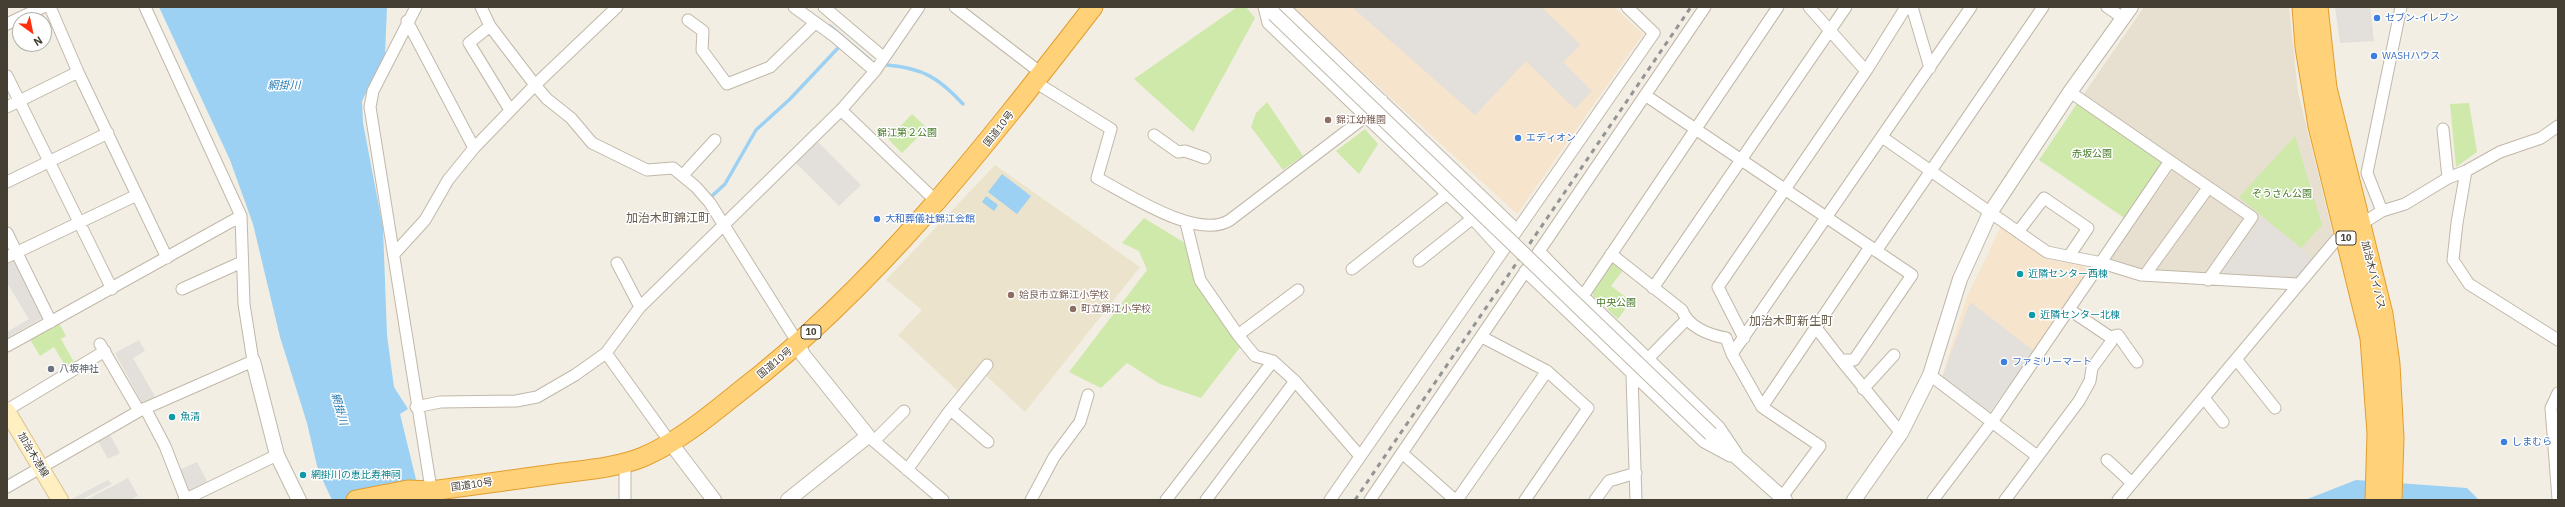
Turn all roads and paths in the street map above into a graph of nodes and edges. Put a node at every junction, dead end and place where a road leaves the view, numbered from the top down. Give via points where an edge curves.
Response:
1 (43, 7) edge
2 (50, 7) edge
3 (145, 7) edge
4 (416, 7) edge
5 (481, 7) edge
6 (617, 7) edge
7 (794, 7) edge
8 (919, 7) edge
9 (954, 7) edge
10 (1093, 7) edge
11 (1626, 7) edge
12 (1705, 7) edge
13 (1778, 7) edge
14 (1809, 7) edge
15 (1846, 7) edge
16 (1906, 7) edge
17 (1912, 7) edge
18 (1971, 7) edge
19 (2043, 7) edge
20 (2302, 7) edge
21 (2318, 7) edge
22 (2401, 7) edge
23 (2110, 8) edge
24 (831, 9) edge
25 (1272, 9) edge
26 (2127, 13) edge
27 (688, 20) dead end
28 (408, 21) junction
29 (7, 24) edge
30 (814, 24) junction
31 (490, 26) junction
32 (1830, 30) junction
33 (883, 57) junction
34 (1930, 68) junction
35 (875, 71) junction
36 (1866, 71) junction
37 (78, 72) junction
38 (7, 76) edge
39 (1038, 78) junction
40 (535, 85) junction
41 (2070, 92) junction
42 (1645, 95) junction
43 (1382, 100) junction
44 (18, 102) junction
45 (7, 107) edge
46 (510, 110) junction
47 (841, 110) junction
48 (1365, 117) junction
49 (2558, 126) edge
50 (1696, 129) junction
51 (2443, 129) dead end
52 (108, 133) junction
53 (1154, 135) dead end
54 (1882, 137) junction
55 (715, 140) dead end
56 (474, 148) junction
57 (1205, 158) dead end
58 (1741, 159) junction
59 (2170, 161) junction
60 (48, 163) junction
61 (1931, 170) junction
62 (2466, 171) junction
63 (683, 175) junction
64 (2448, 178) junction
65 (7, 182) edge
66 (1784, 188) junction
67 (2208, 188) junction
68 (137, 195) junction
69 (1446, 195) junction
70 (936, 201) junction
71 (1490, 203) junction
72 (2382, 211) junction
73 (1990, 213) junction
74 (241, 216) junction
75 (1827, 217) junction
76 (1473, 220) junction
77 (79, 223) junction
78 (1186, 223) junction
79 (723, 224) junction
80 (1517, 230) junction
81 (2353, 230) junction
82 (2018, 232) junction
83 (7, 233) edge
84 (1873, 249) junction
85 (1502, 251) junction
86 (1539, 251) junction
87 (394, 254) junction
88 (1611, 254) junction
89 (11, 255) edge
90 (2069, 256) junction
91 (167, 258) junction
92 (1419, 261) dead end
93 (242, 262) junction
94 (617, 263) dead end
95 (2102, 263) junction
96 (1352, 269) dead end
97 (1525, 271) junction
98 (2144, 275) junction
99 (2208, 280) junction
100 (2297, 284) junction
101 (1653, 288) junction
102 (112, 289) junction
103 (182, 289) dead end
104 (1298, 290) dead end
105 (1583, 296) junction
106 (640, 306) junction
107 (2070, 310) junction
108 (1569, 312) junction
109 (1686, 320) junction
110 (50, 322) junction
111 (1817, 328) junction
112 (1238, 335) junction
113 (2110, 337) junction
114 (1482, 338) junction
115 (1744, 338) junction
116 (2558, 340) edge
117 (798, 343) junction
118 (7, 346) edge
119 (606, 353) junction
120 (1732, 354) junction
121 (1894, 355) dead end
122 (1648, 358) junction
123 (2236, 359) junction
124 (1841, 360) junction
125 (253, 361) junction
126 (1273, 361) junction
127 (2137, 362) dead end
128 (987, 365) dead end
129 (1547, 371) junction
130 (1632, 375) junction
131 (1930, 375) junction
132 (1294, 381) junction
133 (1863, 389) junction
134 (2558, 393) edge
135 (1088, 395) dead end
136 (2204, 398) junction
137 (416, 407) junction
138 (1762, 407) junction
139 (2276, 408) dead end
140 (7, 410) edge
141 (142, 410) junction
142 (951, 410) junction
143 (904, 412) dead end
144 (1992, 422) junction
145 (2223, 422) dead end
146 (1901, 433) junction
147 (871, 439) junction
148 (670, 442) junction
149 (988, 442) dead end
150 (1402, 453) junction
151 (277, 455) junction
152 (1359, 455) junction
153 (2037, 456) junction
154 (2107, 460) dead end
155 (625, 462) junction
156 (1743, 462) junction
157 (40, 467) junction
158 (907, 470) junction
159 (2386, 471) junction
160 (1636, 473) junction
161 (2132, 483) junction
162 (7, 487) edge
163 (429, 493) edge
164 (1783, 499) edge
165 (2558, 499) edge
166 (60, 500) edge
167 (185, 500) edge
168 (299, 500) edge
169 (356, 500) edge
170 (625, 500) edge
171 (714, 500) edge
172 (788, 500) edge
173 (943, 500) edge
174 (1031, 500) edge
175 (1166, 500) edge
176 (1206, 500) edge
177 (1330, 500) edge
178 (1370, 500) edge
179 (1456, 500) edge
180 (1525, 500) edge
181 (1595, 500) edge
182 (1636, 500) edge
183 (1854, 500) edge
184 (1933, 500) edge
185 (2005, 500) edge
186 (2118, 500) edge
187 (2375, 500) edge
188 (2392, 500) edge

1 - 29 street
2 - 37 street
3 - 74 street
4 - 28 street
5 - 31 street
6 - 40 street
7 - 30 street
8 - 33 street
9 - 39 street
10 - 39 highway, 国道10号 / 10
11 - 80 street via 1654,33
12 - 42 street
13 - 50 street
14 - 32 street
15 - 32 street
16 - 36 street
17 - 34 street
18 - 34 street
19 - 61 street
20 - 81 highway, 加治木バイパス / 10 via 2305,47 2318,126
21 - 81 highway, 加治木バイパス / 10 via 2327,88
22 - 72 street via 2367,173
23 - 26 street
24 - 33 street
25 - 43 street
25 - 48 street via 1268,23
25 - 156 street, bridge via 1711,434
26 - 41 street
27 - 30 street via 703,31 702,50 727,84 770,67
28 - 56 street
28 - 87 street via 373,91 370,107
30 - 35 street via 834,36
31 - 40 street
31 - 46 street via 469,43
32 - 36 street
32 - 58 street
33 - 35 street
34 - 54 street
35 - 47 street
36 - 66 street
37 - 44 street
37 - 52 street
38 - 44 street
39 - 70 highway, 国道10号 / 10 via 982,150
39 - 78 street via 1111,129 1098,178
40 - 46 street
40 - 63 street via 547,99 571,118 592,142 646,170 673,168
41 - 59 street
41 - 73 street
42 - 50 street
42 - 86 street
43 - 48 street
43 - 71 street
44 - 45 street
44 - 60 street
46 - 56 street
47 - 70 street
47 - 79 street
48 - 69 street
48 - 78 street via 1222,225
49 - 62 street via 2541,138 2500,152
50 - 58 street
50 - 88 street
51 - 64 street
52 - 60 street
52 - 68 street
53 - 57 street via 1178,152 1185,151
54 - 61 street
54 - 75 street
55 - 63 street
56 - 87 street via 448,180 425,220
58 - 66 street
58 - 101 street
59 - 67 street
59 - 95 street
60 - 65 street
60 - 77 street
61 - 73 street
61 - 84 street
62 - 64 street
62 - 116 street via 2458,210 2453,260 2469,284
63 - 79 street via 710,203
64 - 72 street via 2405,204
66 - 75 street
66 - 115 street via 1718,287
67 - 98 street
67 - 99 street via 2252,217
68 - 77 street
68 - 91 street
69 - 76 street
69 - 96 street
70 - 117 highway, 国道10号 / 10 via 855,289
71 - 76 street
71 - 80 street
72 - 81 street
73 - 82 street
73 - 131 street via 1960,279
74 - 91 street
74 - 93 street
75 - 84 street
75 - 115 street
76 - 85 street
76 - 92 street
77 - 89 street
77 - 102 street
78 - 112 street via 1196,254 1200,280
79 - 106 street
79 - 117 street
80 - 85 street
81 - 100 street via 2336,240
81 - 159 highway, 加治木バイパス / 10 via 2383,314 2390,364
82 - 90 street via 2047,252
82 - 90 street via 2044,198 2088,228
83 - 89 street
84 - 111 street
84 - 124 street via 1912,275 1854,360
85 - 152 street
86 - 97 street
86 - 105 street
87 - 137 street
88 - 101 street
88 - 105 street
89 - 110 street
90 - 95 street
91 - 102 street
93 - 103 street
93 - 125 street via 244,304
94 - 106 street
95 - 98 street
95 - 107 street
97 - 108 street
97 - 114 street
98 - 99 street
99 - 100 street
100 - 123 street
101 - 109 street via 1682,310
102 - 110 street
104 - 112 street
105 - 108 street
105 - 122 street
106 - 119 street
107 - 113 street
107 - 144 street
108 - 130 street
109 - 120 street via 1713,336 1726,338
109 - 122 street
110 - 118 street
111 - 124 street
111 - 138 street
112 - 126 street via 1255,356
113 - 127 street via 2118,336
113 - 153 street via 2111,342 2092,368 2090,381 2079,401
114 - 129 street
114 - 150 street
115 - 120 street
117 - 147 street via 803,355
117 - 148 highway, 国道10号 / 10 via 739,392
119 - 137 street via 537,398 516,401 440,402
119 - 148 street
120 - 138 street
121 - 133 street
122 - 130 street
122 - 156 street via 1719,427
123 - 136 street
123 - 139 street
124 - 133 street
125 - 141 street
125 - 151 street
126 - 132 street
126 - 175 street
128 - 142 street
129 - 179 street
129 - 180 street via 1588,408
130 - 156 street via 1704,442
130 - 160 street
131 - 144 street
131 - 146 street
132 - 152 street
132 - 176 street
133 - 146 street
134 - 165 street via 2551,408
135 - 174 street via 1080,422 1054,457
136 - 145 street
136 - 161 street
137 - 163 street
138 - 164 street via 1820,446
140 - 141 street via 102,348
140 - 157 main road, 加治木港線
141 - 157 street
141 - 167 street via 165,446
142 - 149 street
142 - 158 street
143 - 147 street
144 - 153 street
144 - 184 street
146 - 183 street
147 - 158 street
147 - 172 street
148 - 155 highway, 国道10号 / 10 via 641,458
148 - 171 street
150 - 178 street
150 - 179 street
151 - 167 street
151 - 168 street
152 - 177 street
153 - 185 street
154 - 161 street
155 - 163 highway, 国道10号 / 10 via 602,468
155 - 170 street
156 - 164 street
157 - 162 street
157 - 166 main road, 加治木港線
158 - 173 street
159 - 187 highway, 加治木バイパス / 10
159 - 188 highway, 加治木バイパス / 10
160 - 181 street via 1609,481
160 - 182 street
161 - 186 street
163 - 169 highway, 国道10号 / 10 via 401,491

